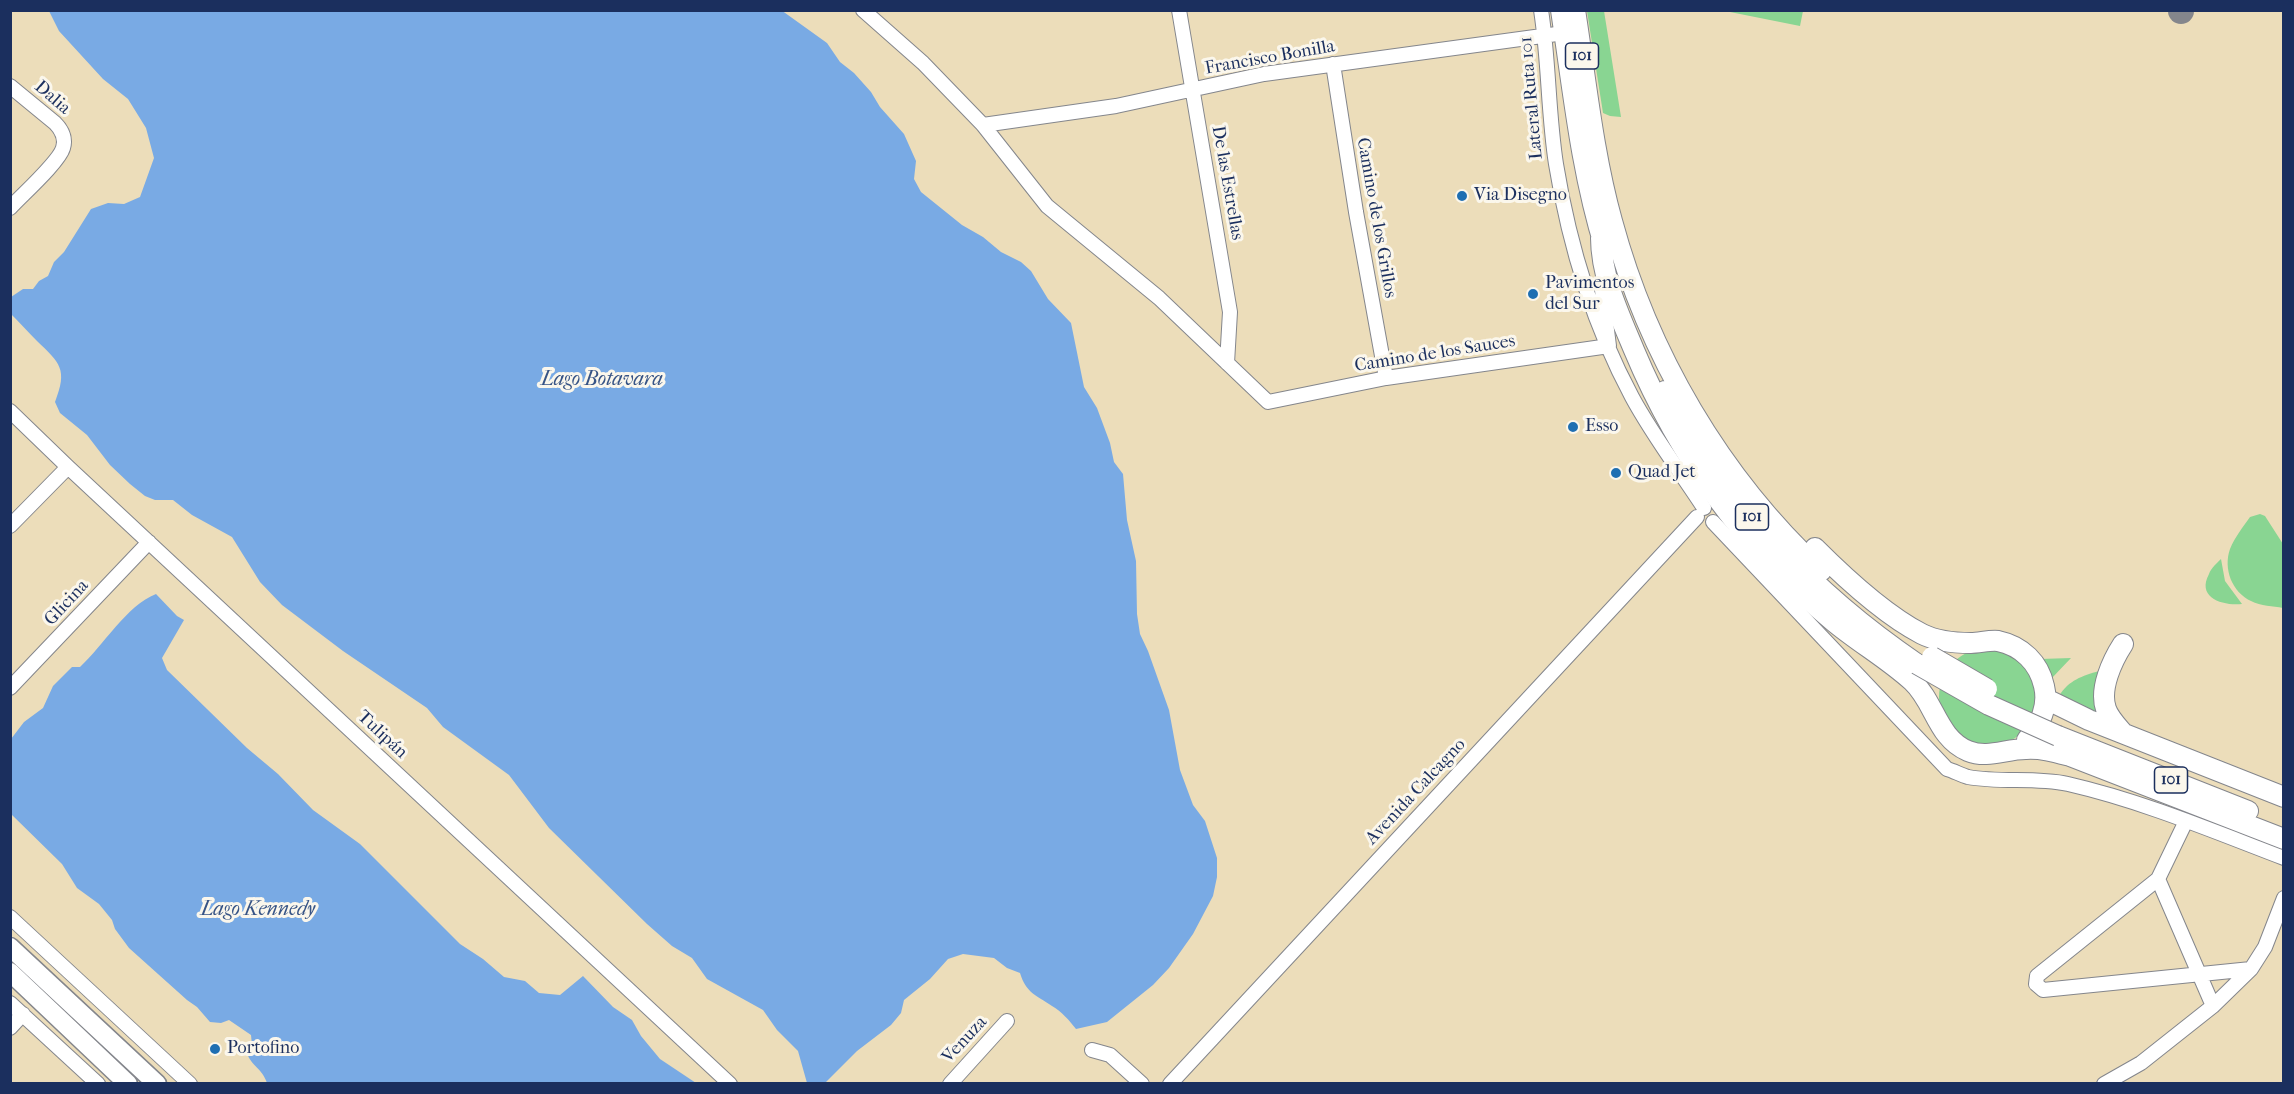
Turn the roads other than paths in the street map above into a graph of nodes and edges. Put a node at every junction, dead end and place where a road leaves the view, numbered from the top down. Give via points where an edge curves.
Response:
1 (863, 10) edge
2 (1179, 10) edge
3 (1541, 10) edge
4 (1561, 10) edge
5 (1575, 10) edge
6 (1555, 35) junction
7 (1333, 64) junction
8 (10, 86) edge
9 (1192, 91) junction
10 (983, 125) junction
11 (10, 208) edge
12 (1601, 238) junction
13 (1601, 259) junction
14 (1634, 286) junction
15 (1609, 346) junction
16 (1227, 363) junction
17 (1386, 378) junction
18 (10, 411) edge
19 (68, 467) junction
20 (1700, 519) junction
21 (10, 526) edge
22 (149, 542) junction
23 (1972, 643) junction
24 (2123, 644) dead end
25 (1921, 658) junction
26 (10, 688) edge
27 (2046, 699) junction
28 (1934, 713) junction
29 (2061, 730) junction
30 (2123, 734) junction
31 (2013, 750) junction
32 (1985, 755) junction
33 (1988, 778) junction
34 (2283, 797) edge
35 (2283, 811) edge
36 (2186, 821) junction
37 (2283, 825) edge
38 (2283, 839) edge
39 (2283, 858) edge
40 (2158, 879) junction
41 (2283, 897) edge
42 (10, 917) edge
43 (10, 947) edge
44 (2251, 969) junction
45 (10, 972) edge
46 (2200, 974) junction
47 (10, 1003) edge
48 (2214, 1006) junction
49 (23, 1014) junction
50 (1008, 1021) dead end
51 (10, 1028) edge
52 (1092, 1050) dead end
53 (173, 1068) junction
54 (98, 1083) edge
55 (128, 1083) edge
56 (158, 1083) edge
57 (190, 1083) edge
58 (730, 1083) edge
59 (950, 1083) edge
60 (1142, 1083) edge
61 (1170, 1083) edge
62 (2104, 1083) edge

1 - 10 street via 923,63
2 - 9 street, De las Estrellas
3 - 6 street, Lateral Ruta 101
4 - 6 highway, 101
5 - 14 highway, 101 via 1605,191
6 - 7 street, Francisco Bonilla
6 - 12 highway, 101
6 - 15 street, Lateral Ruta 101 via 1549,109 1559,181 1580,266
7 - 9 street, Francisco Bonilla via 1223,82
7 - 17 street, Camino de los Grillos
8 - 11 street, Dalia via 55,123 64,140 61,154
9 - 10 street, Francisco Bonilla
9 - 16 street, De las Estrellas via 1230,312
10 - 16 street via 1047,206 1159,298
12 - 13 highway
12 - 25 highway, 101 via 1624,306 1655,372 1716,472 1807,576 1859,623
13 - 15 street
13 - 28 highway via 1655,400 1713,494 1800,591 1915,684
14 - 23 highway via 1646,299 1721,433 1787,520 1842,575 1914,629 1938,639
14 - 25 highway, 101 via 1668,368 1704,430 1745,488 1829,579
15 - 17 street, Camino de los Sauces
15 - 20 street, Lateral Ruta 101
16 - 17 street, Camino de los Sauces via 1268,402
18 - 19 street, Tulipán
19 - 21 street
19 - 22 street, Tulipán
20 - 33 street, Lateral Ruta 101 via 1947,769 1968,777
20 - 61 street, Avenida Calcagno
22 - 26 street, Glicina
22 - 58 street, Tulipán
23 - 27 highway via 1997,641 2020,650 2042,676
23 - 28 highway via 1953,654 1939,670 1933,691
24 - 30 highway via 2113,658 2104,699 2106,710
25 - 29 highway, 101, bridge via 1989,705
27 - 30 highway
27 - 31 highway via 2038,727
28 - 32 highway via 1953,742
29 - 35 highway, 101
29 - 37 highway, 101
30 - 34 highway
31 - 32 highway
31 - 38 highway via 2036,749 2070,756
32 - 33 street
33 - 36 street, Lateral Ruta 101 via 2065,784
36 - 39 street, Lateral Ruta 101
36 - 40 street
40 - 46 street
40 - 46 street via 2037,976 2036,984 2043,990
41 - 44 street via 2265,947
42 - 53 street
43 - 56 main road
44 - 46 street
44 - 48 street
45 - 55 main road
46 - 48 street
47 - 49 street
48 - 62 street via 2141,1063
49 - 51 street
49 - 54 street
50 - 59 street, Venuza
52 - 60 street via 1110,1055
53 - 56 street
53 - 57 street

